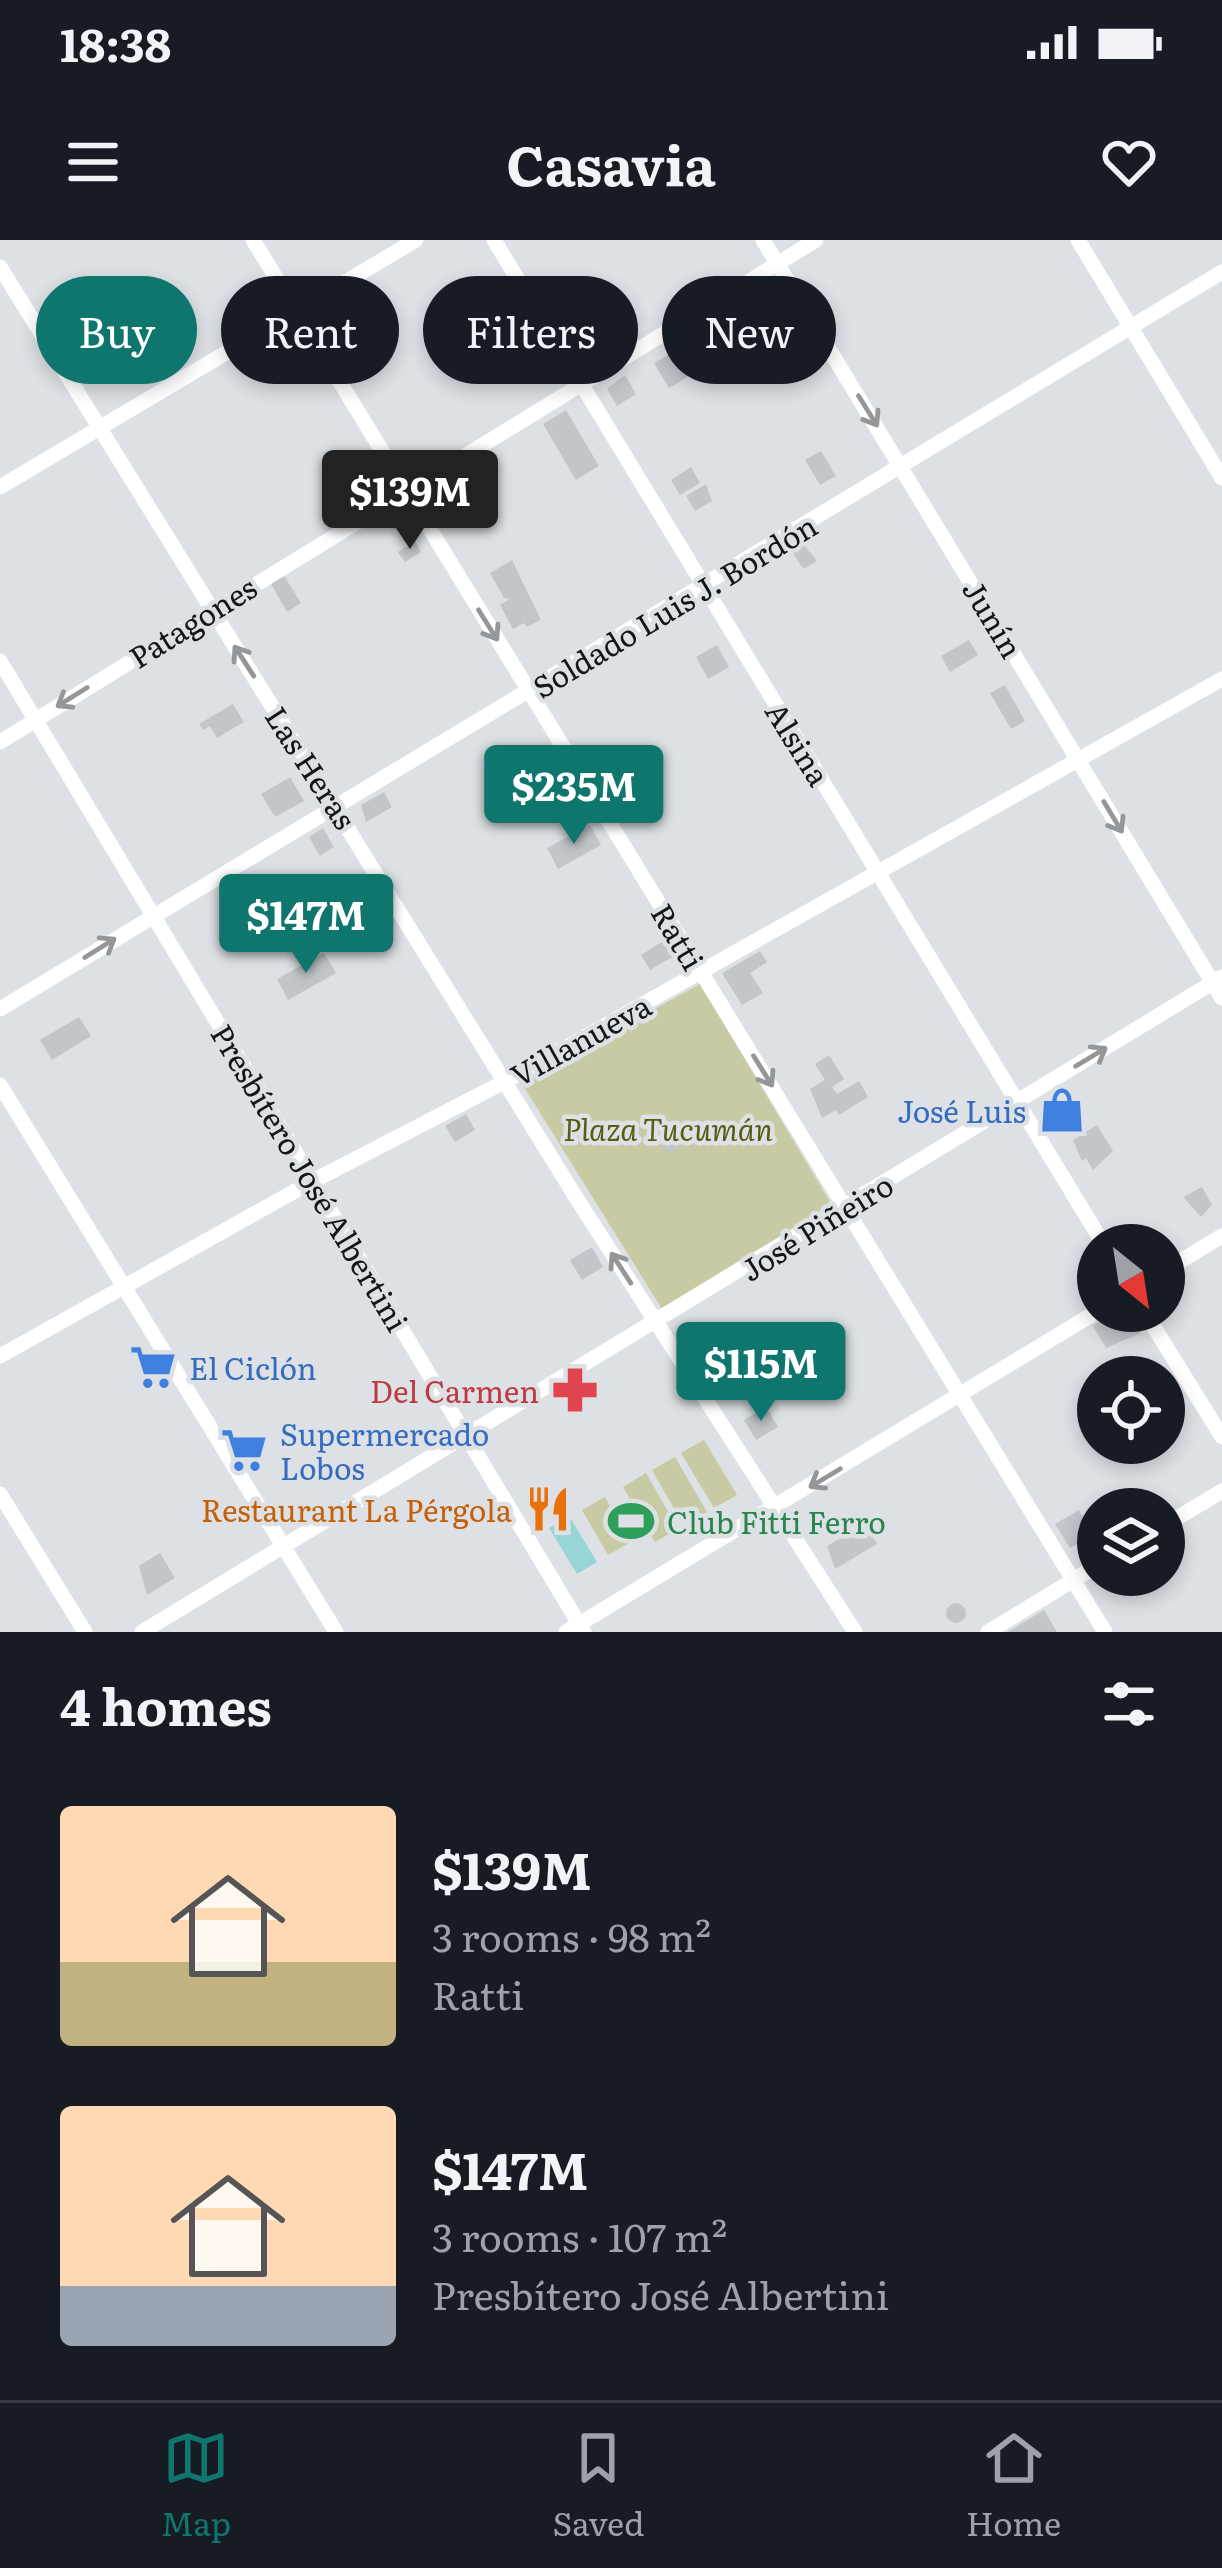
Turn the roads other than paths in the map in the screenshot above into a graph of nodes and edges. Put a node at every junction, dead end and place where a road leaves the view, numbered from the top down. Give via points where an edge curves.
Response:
1 (253, 240) edge
2 (416, 240) edge
3 (494, 240) edge
4 (763, 240) edge
5 (815, 240) edge
6 (1078, 240) edge
7 (777, 263) junction
8 (0, 268) edge
9 (1222, 272) edge
10 (274, 276) edge
11 (355, 276) edge
12 (516, 276) edge
13 (1132, 327) junction
14 (638, 349) edge
15 (221, 355) edge
16 (339, 384) edge
17 (582, 384) joint
18 (98, 428) junction
19 (903, 467) junction
20 (1222, 478) edge
21 (0, 487) edge
22 (404, 490) junction
23 (703, 587) junction
24 (210, 609) junction
25 (0, 661) edge
26 (1222, 679) edge
27 (530, 691) junction
28 (34, 720) junction
29 (0, 742) edge
30 (1079, 759) junction
31 (338, 806) junction
32 (879, 873) junction
33 (155, 914) junction
34 (700, 972) junction
35 (1219, 986) edge
36 (0, 1010) edge
37 (506, 1081) junction
38 (0, 1085) edge
39 (1018, 1102) junction
40 (313, 1181) junction
41 (848, 1207) junction
42 (1091, 1224) edge
43 (1222, 1236) edge
44 (1185, 1258) edge
45 (123, 1285) junction
46 (658, 1323) junction
47 (1077, 1324) edge
48 (1157, 1332) edge
49 (0, 1356) edge
50 (961, 1396) junction
51 (465, 1437) junction
52 (1222, 1437) edge
53 (1222, 1491) edge
54 (0, 1494) edge
55 (777, 1506) junction
56 (1185, 1513) edge
57 (284, 1547) junction
58 (1077, 1578) edge
59 (1073, 1580) junction
60 (576, 1629) edge
61 (85, 1632) edge
62 (142, 1632) edge
63 (336, 1632) edge
64 (855, 1632) edge
65 (988, 1632) edge
66 (1105, 1632) edge

1 - 10 street, Ratti
2 - 11 street
3 - 12 street, Alsina
4 - 7 street, Junín
5 - 7 street, Patagones
6 - 13 street
7 - 14 street, Patagones
7 -> 19 street, Junín
8 - 18 street, Las Heras
9 - 13 street, Soldado Luis J. Bordón
13 - 19 street, Soldado Luis J. Bordón
13 - 20 street
15 - 18 street
16 - 22 street, Ratti
17 - 22 street, Patagones
17 - 23 street, Alsina
18 - 21 street
18 - 24 street, Las Heras
19 - 23 street, Soldado Luis J. Bordón
19 - 30 street, Junín
22 - 24 street, Patagones
22 -> 27 street, Ratti
23 - 27 street, Soldado Luis J. Bordón
23 - 32 street, Alsina
24 -> 28 street, Patagones
31 -> 24 street, Las Heras
25 - 28 street, Presbítero José Albertini
26 - 30 street, Villanueva
27 - 31 street, Soldado Luis J. Bordón
27 - 34 street, Ratti
28 - 29 street, Patagones
28 - 33 street, Presbítero José Albertini
30 - 32 street, Villanueva
30 -> 35 street, Junín
31 - 33 street, Soldado Luis J. Bordón
31 - 37 street, Las Heras
32 - 34 street, Villanueva
32 - 39 street, Alsina
36 -> 33 street, Soldado Luis J. Bordón
33 - 40 street, Presbítero José Albertini
34 - 37 street, Villanueva
34 -> 41 street, Ratti
39 -> 35 street, José Piñeiro
37 - 40 street, Villanueva
46 -> 37 street, Las Heras
38 - 45 street
39 - 41 street, José Piñeiro
39 - 42 street, Alsina
40 - 45 street, Villanueva
40 - 51 street, Presbítero José Albertini
41 - 46 street, José Piñeiro
41 - 50 street, Ratti
43 - 44 street
45 - 49 street, Villanueva
45 - 57 street
46 - 51 street, José Piñeiro
46 - 55 street, Las Heras
47 - 50 street
48 - 52 street
50 -> 55 street
50 - 59 street, Ratti
51 - 57 street, José Piñeiro
51 - 60 street, Presbítero José Albertini
53 - 56 street
54 - 61 street
55 - 60 street
55 - 64 street, Las Heras
57 - 62 street, José Piñeiro
57 - 63 street
58 - 59 street
59 - 65 street
59 - 66 street, Ratti

